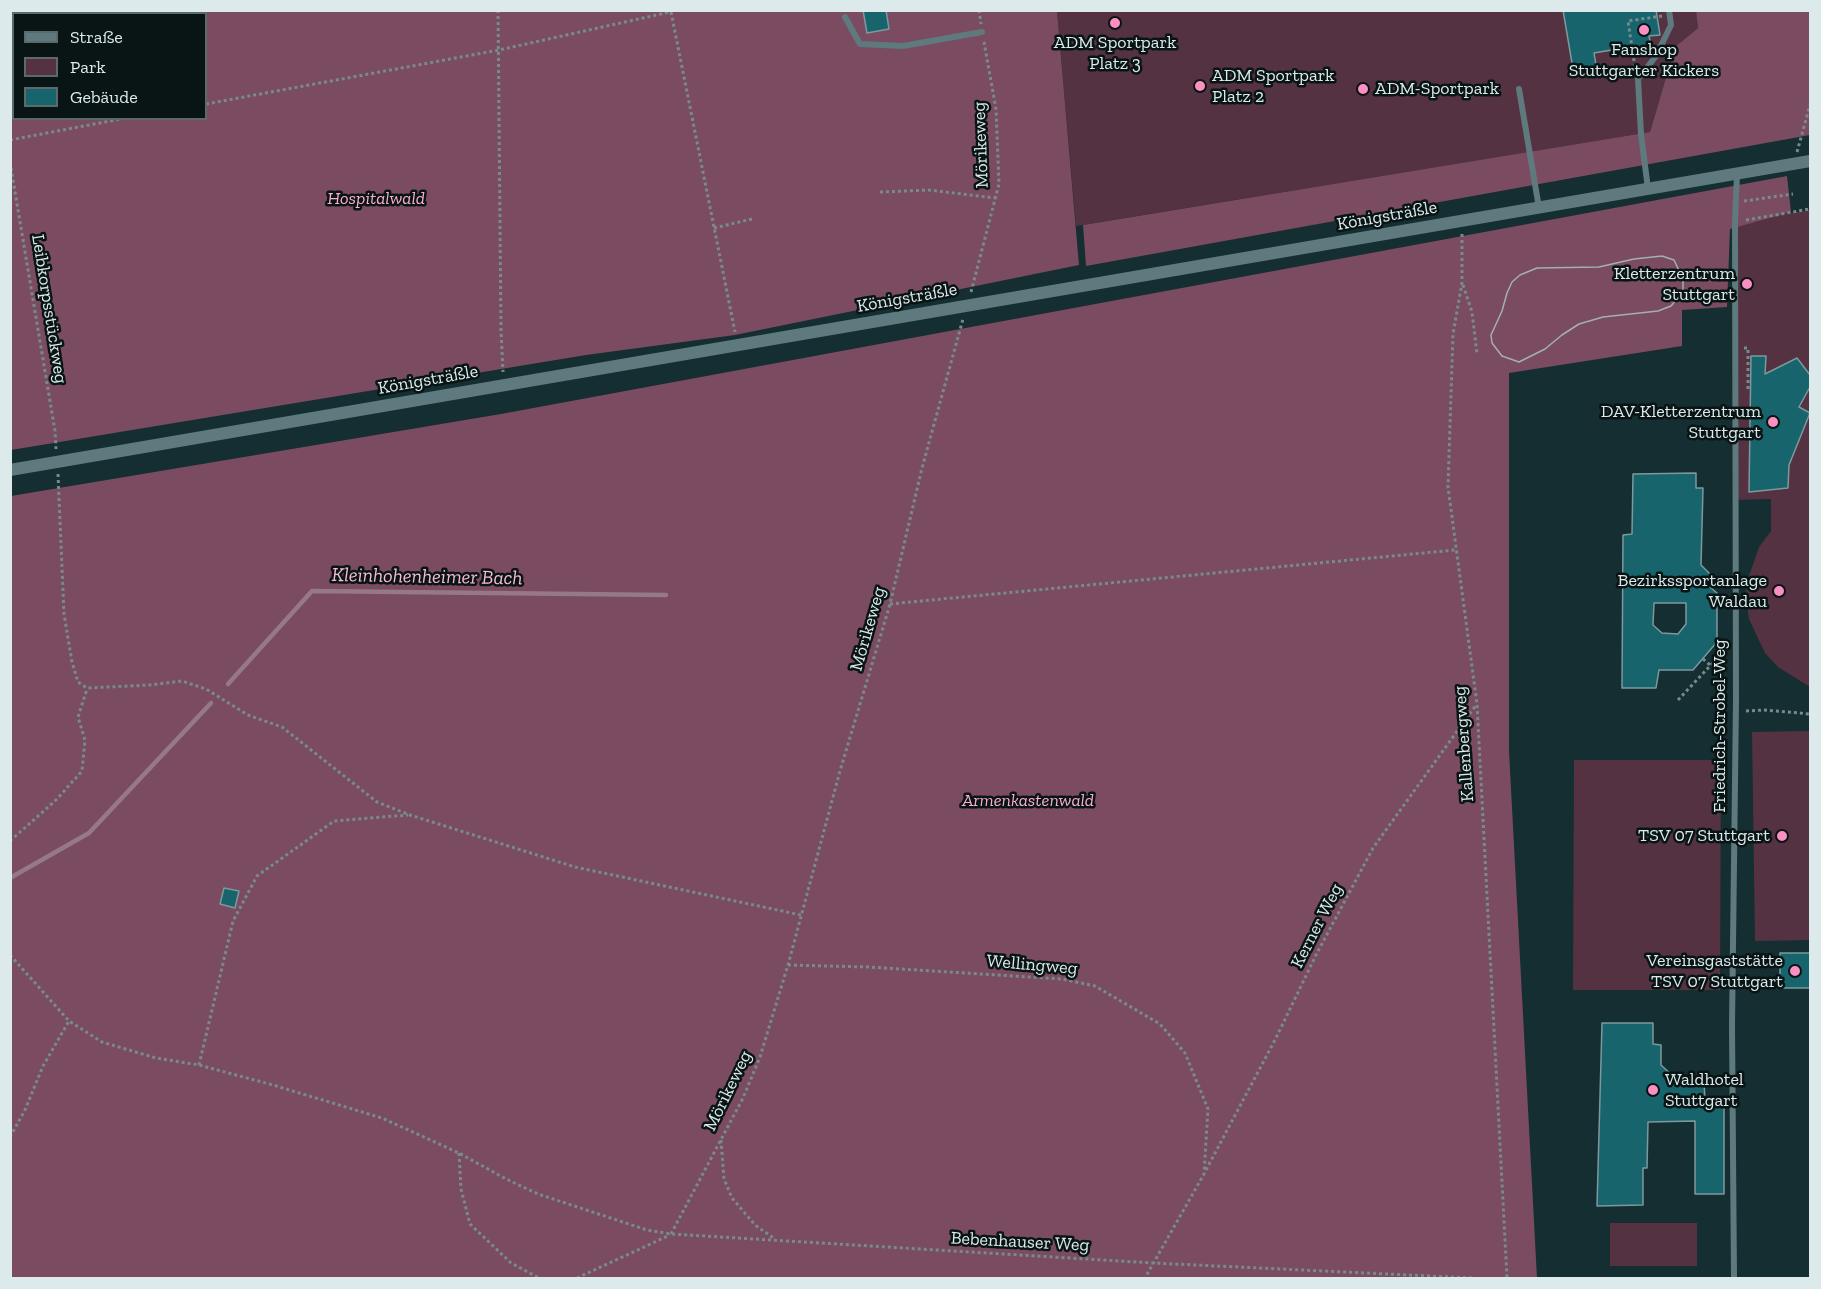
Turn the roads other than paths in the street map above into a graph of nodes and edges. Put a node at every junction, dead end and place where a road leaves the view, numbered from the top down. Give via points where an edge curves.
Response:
1 (1669, 12) edge
2 (845, 17) dead end
3 (982, 33) road end
4 (1519, 89) dead end
5 (1804, 162) edge
6 (1737, 174) junction
7 (1648, 189) junction
8 (1539, 208) junction
9 (10, 470) edge
10 (1734, 1278) edge

1 - 7 lane via 1671,25 1656,56 1638,79
2 - 3 lane via 860,44 903,46
4 - 8 lane
5 - 6 street, Königsträßle
6 - 7 street, Königsträßle
6 - 10 lane, Friedrich-Strobel-Weg
7 - 8 street, Königsträßle
8 - 9 street, Königsträßle

